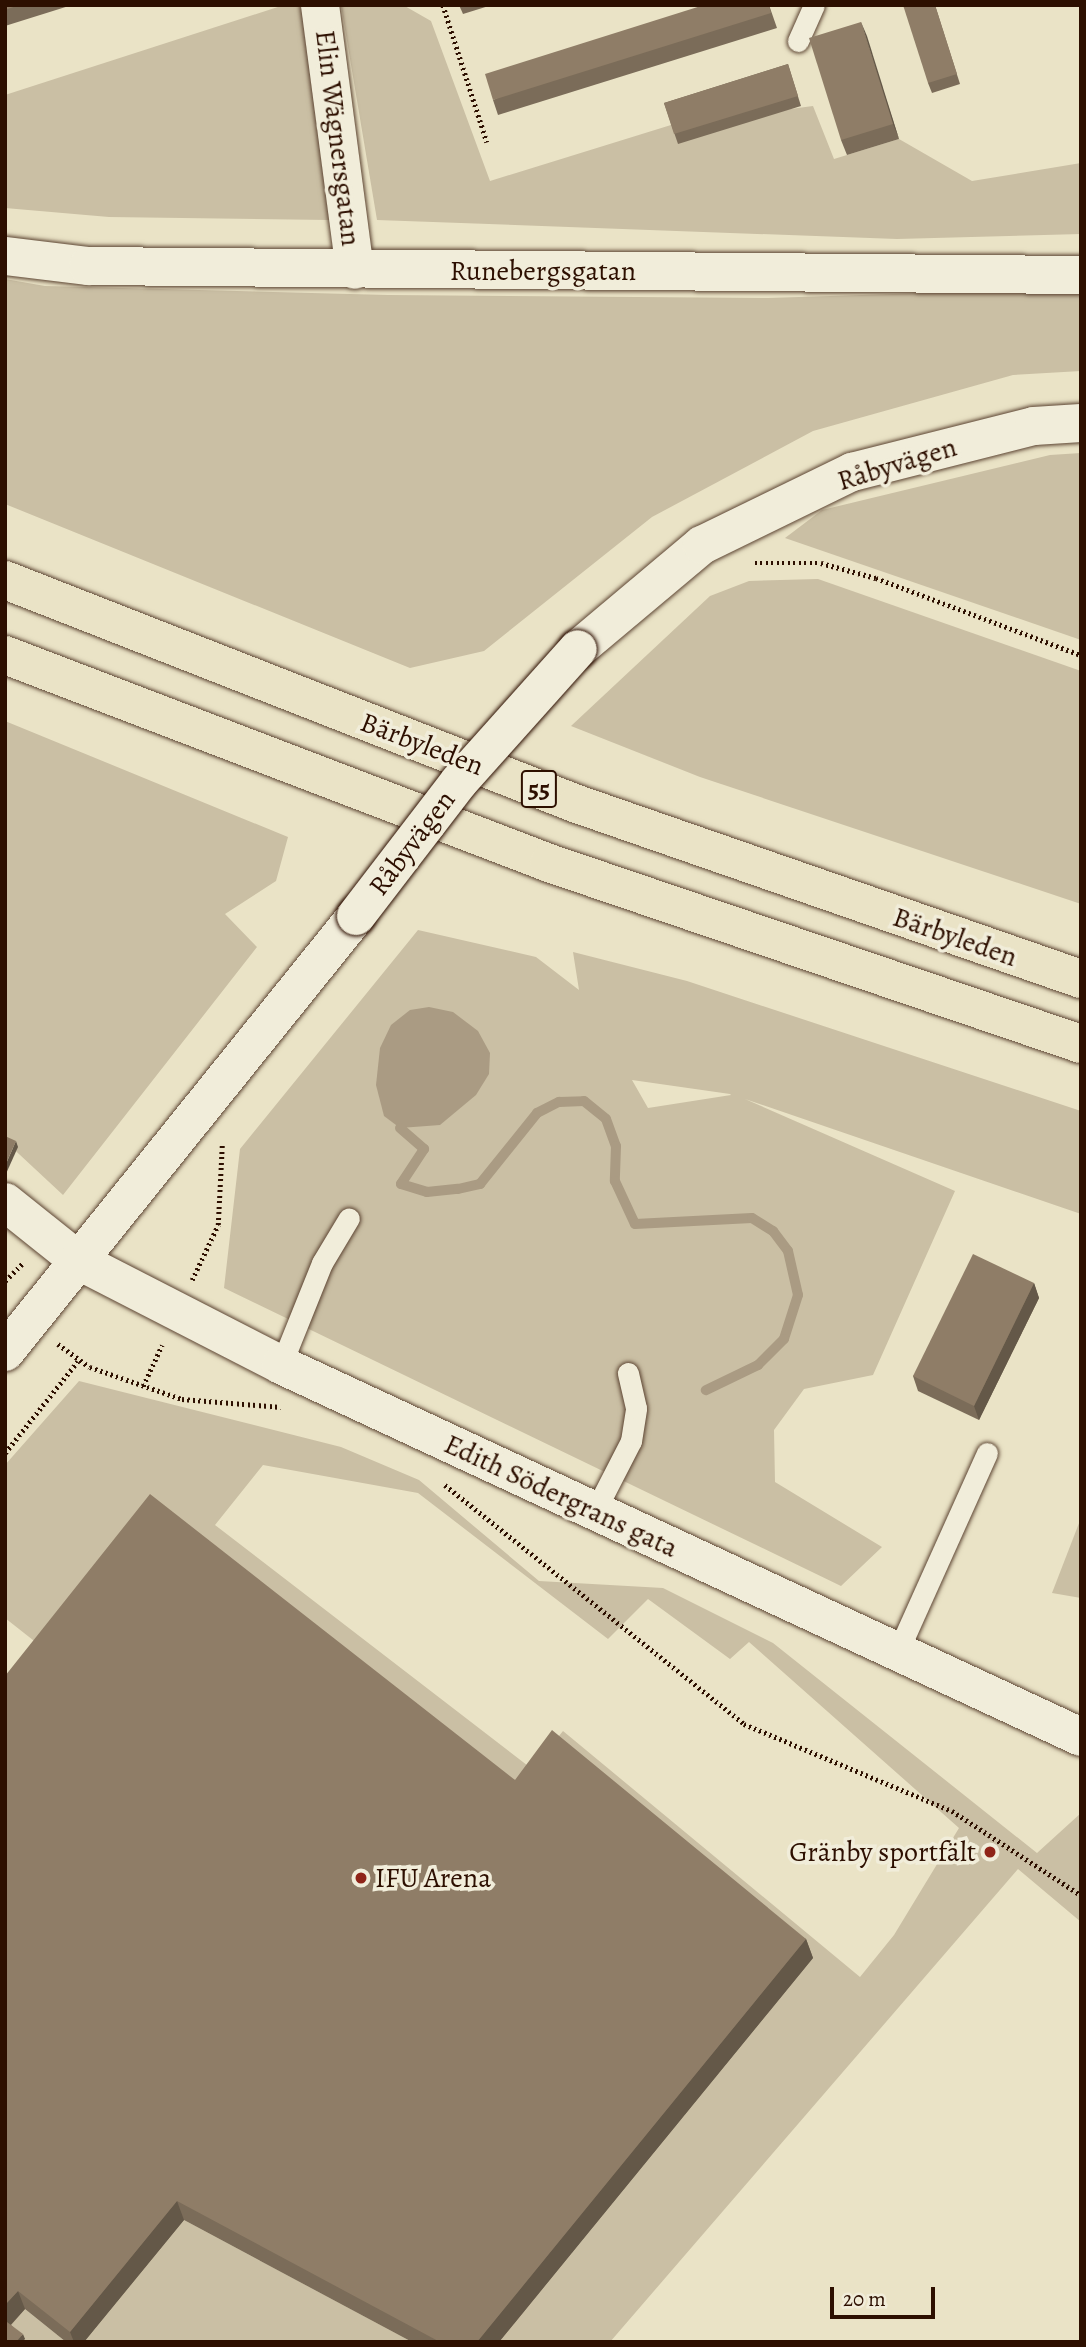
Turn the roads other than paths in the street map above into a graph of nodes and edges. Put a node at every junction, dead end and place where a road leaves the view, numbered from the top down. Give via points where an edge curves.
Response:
1 (320, 5) edge
2 (814, 5) edge
3 (798, 41) dead end
4 (5, 256) edge
5 (355, 270) junction
6 (1081, 275) edge
7 (1081, 423) edge
8 (5, 580) edge
9 (5, 655) edge
10 (1081, 979) edge
11 (1081, 1044) edge
12 (5, 1202) edge
13 (349, 1218) dead end
14 (79, 1261) junction
15 (5, 1352) edge
16 (281, 1365) junction
17 (628, 1373) dead end
18 (987, 1452) dead end
19 (596, 1511) junction
20 (898, 1651) junction
21 (1081, 1737) edge

1 - 5 street, Elin Wägnersgatan
2 - 3 lane
4 - 5 street, Runebergsgatan via 88,266
5 - 6 street, Runebergsgatan
7 - 14 street, Råbyvägen, bridge via 1034,426 852,472 702,545 579,649 459,782
8 - 10 main road, Bärbyleden / 55 via 577,804
9 - 11 main road, 55 via 549,863
12 - 14 street, Edith Södergrans gata via 53,1234
13 - 16 lane via 322,1263
14 - 15 street, Råbyvägen
14 - 16 street, Edith Södergrans gata
16 - 19 street, Edith Södergrans gata
17 - 19 lane via 636,1408 631,1441
18 - 20 lane
19 - 20 street, Edith Södergrans gata
20 - 21 street, Edith Södergrans gata

